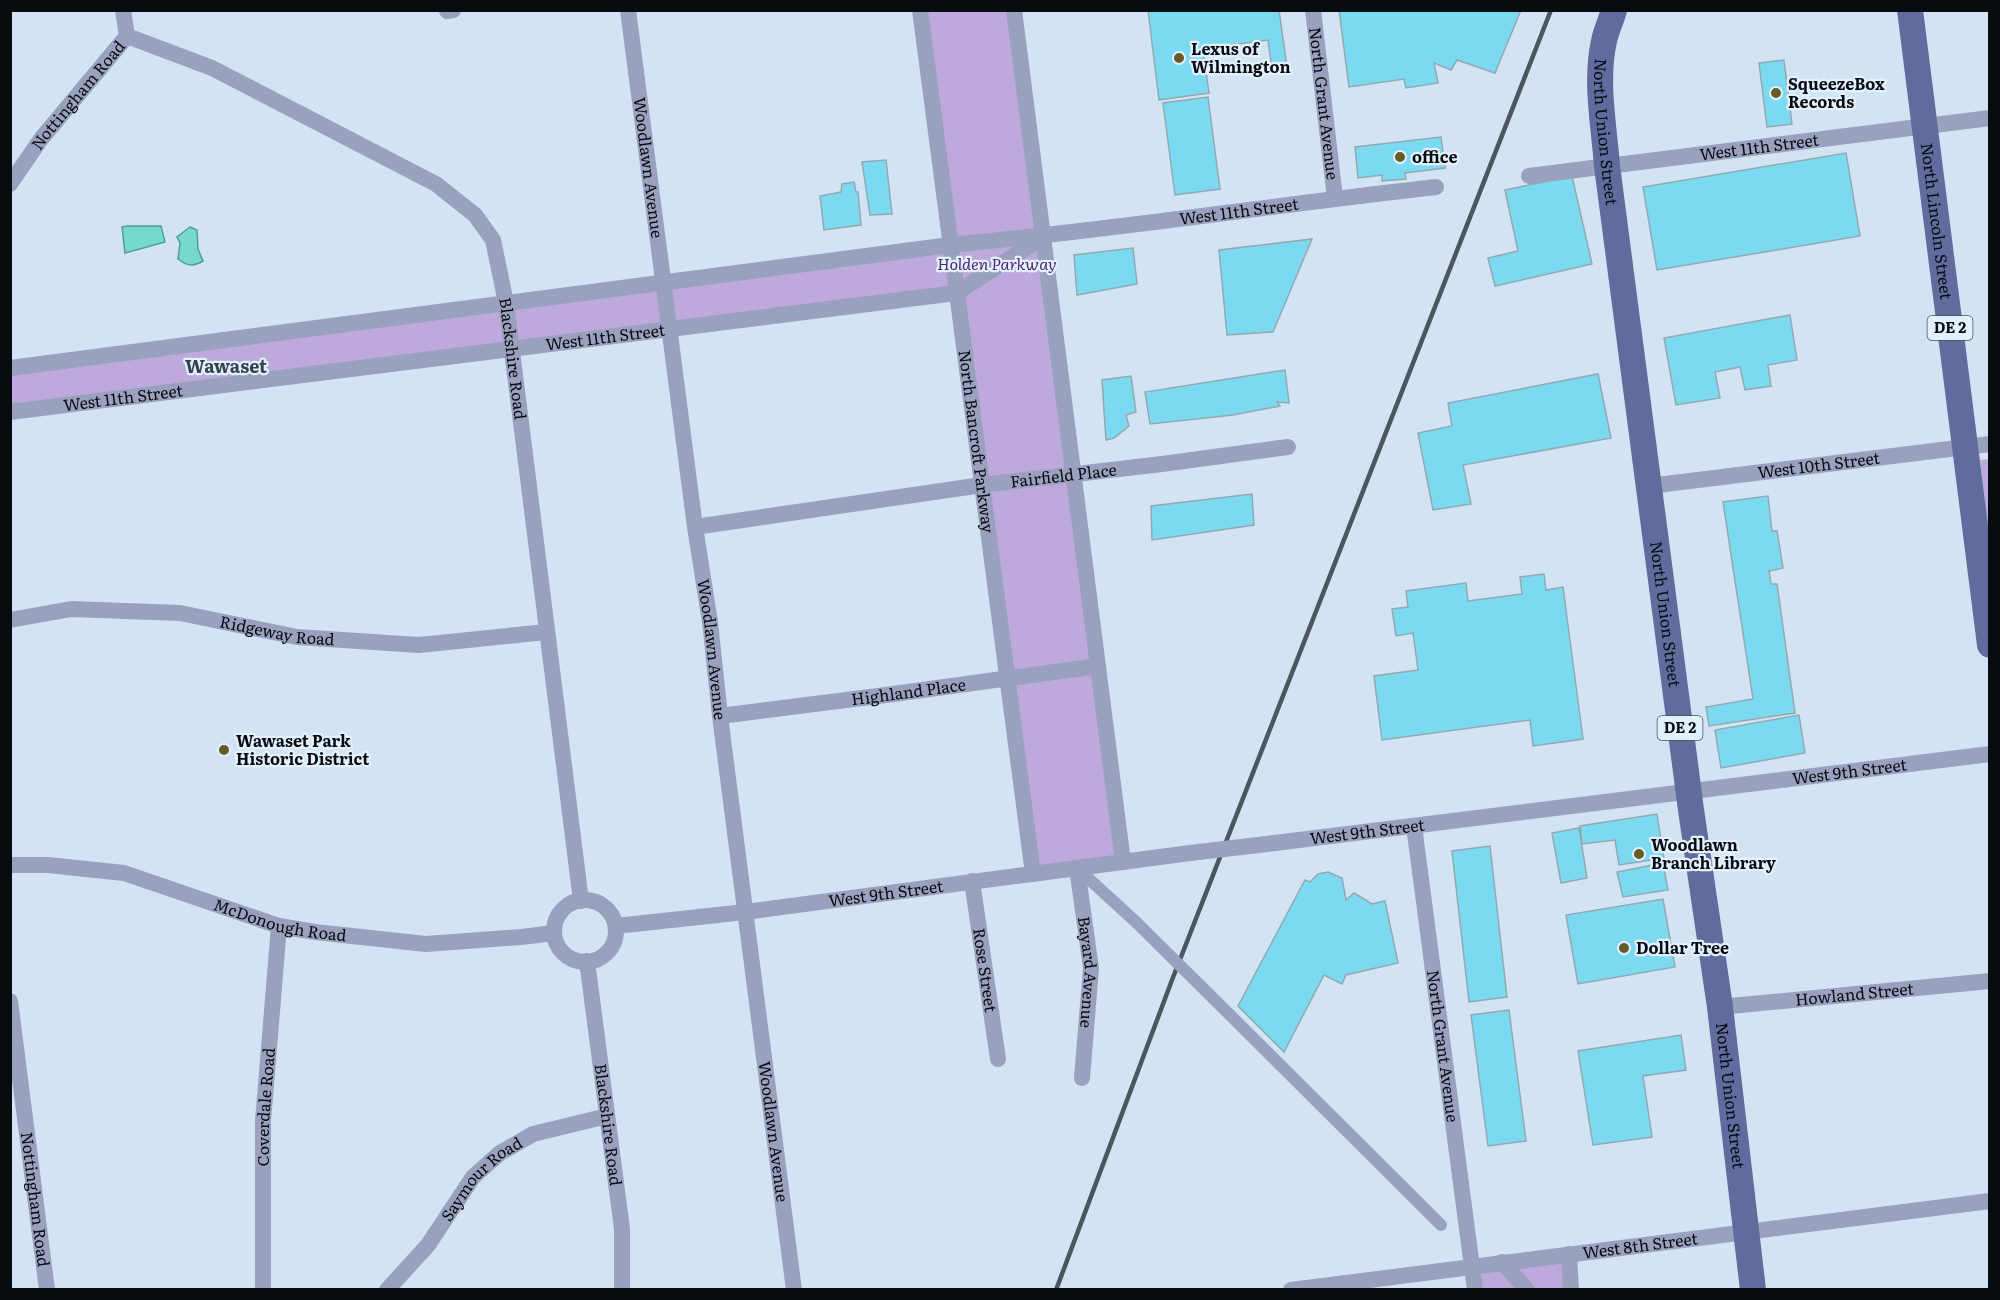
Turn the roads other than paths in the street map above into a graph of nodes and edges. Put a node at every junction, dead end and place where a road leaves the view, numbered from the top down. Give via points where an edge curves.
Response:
1 (123, 10) edge
2 (453, 10) edge
3 (628, 10) edge
4 (920, 10) edge
5 (1014, 10) edge
6 (1313, 10) edge
7 (1614, 10) edge
8 (1910, 10) edge
9 (447, 11) edge
10 (127, 36) junction
11 (1989, 118) edge
12 (1924, 126) junction
13 (1607, 166) junction
14 (1529, 176) dead end
15 (10, 184) edge
16 (1436, 187) dead end
17 (1335, 198) junction
18 (1043, 237) junction
19 (950, 245) junction
20 (664, 282) junction
21 (956, 292) junction
22 (506, 303) junction
23 (670, 330) junction
24 (511, 349) junction
25 (10, 368) edge
26 (10, 412) edge
27 (1977, 446) edge
28 (1288, 447) dead end
29 (1073, 475) junction
30 (982, 484) junction
31 (1649, 486) junction
32 (695, 527) junction
33 (10, 620) edge
34 (546, 632) junction
35 (1989, 645) edge
36 (1098, 666) junction
37 (1007, 679) junction
38 (720, 716) junction
39 (1989, 754) edge
40 (1688, 791) junction
41 (1414, 825) junction
42 (1123, 862) junction
43 (10, 865) edge
44 (1077, 868) junction
45 (1033, 874) junction
46 (972, 881) junction
47 (581, 900) junction
48 (745, 912) junction
49 (279, 926) junction
50 (616, 926) junction
51 (554, 933) junction
52 (587, 961) junction
53 (1989, 981) edge
54 (10, 1001) edge
55 (1720, 1007) junction
56 (998, 1059) dead end
57 (1082, 1078) dead end
58 (607, 1116) junction
59 (1989, 1201) edge
60 (1441, 1225) dead end
61 (1746, 1232) junction
62 (1569, 1254) junction
63 (1502, 1262) junction
64 (1472, 1266) junction
65 (47, 1290) edge
66 (263, 1290) edge
67 (387, 1290) edge
68 (622, 1290) edge
69 (794, 1290) edge
70 (1291, 1290) edge
71 (1475, 1290) edge
72 (1527, 1290) edge
73 (1571, 1290) edge
74 (1753, 1290) edge

1 - 10 street
2 - 9 street
3 - 20 street, Woodlawn Avenue
4 - 19 street, North Bancroft Parkway
5 - 18 street
6 - 17 street, North Grant Avenue
7 - 13 main road, North Union Street / DE 2 via 1601,57
8 - 12 main road, North Lincoln Street / DE 2
10 - 15 street, Nottingham Road via 41,139
10 - 22 street, Blackshire Road via 212,68 436,184 476,215 493,240
11 - 12 street, West 11th Street
12 - 13 street, West 11th Street
12 - 27 main road, North Lincoln Street / DE 2
13 - 14 street, West 11th Street
13 - 31 main road, North Union Street / DE 2
16 - 17 street, West 11th Street
17 - 18 street, West 11th Street
18 - 19 street, West 11th Street
18 - 21 street, West 11th Street
18 - 29 street
19 - 20 street, West 11th Street
19 - 21 street, North Bancroft Parkway
20 - 22 street, West 11th Street
20 - 23 street, Woodlawn Avenue
21 - 23 street, West 11th Street
21 - 30 street, North Bancroft Parkway
22 - 24 street, Blackshire Road
22 - 25 street, West 11th Street
23 - 24 street, West 11th Street
23 - 32 street, Woodlawn Avenue
24 - 26 street, West 11th Street
24 - 34 street, Blackshire Road
27 - 31 street, West 10th Street
27 - 35 main road, North Lincoln Street / DE 2
28 - 29 street, Fairfield Place
29 - 30 street, Fairfield Place
29 - 36 street
30 - 32 street, Fairfield Place
30 - 37 street, North Bancroft Parkway
31 - 40 main road, North Union Street / DE 2
32 - 38 street, Woodlawn Avenue
33 - 34 street, Ridgeway Road via 71,609 180,613 297,637 419,645
34 - 47 street, Blackshire Road
36 - 37 street, Highland Place
36 - 42 street
37 - 38 street, Highland Place
37 - 45 street, North Bancroft Parkway
38 - 48 street, Woodlawn Avenue
39 - 40 street, West 9th Street
40 - 41 street, West 9th Street
40 - 55 main road, North Union Street / DE 2
41 - 42 street, West 9th Street, bridge
41 - 64 street, North Grant Avenue
42 - 44 street, West 9th Street
43 - 49 street, McDonough Road via 124,873
44 - 45 street, West 9th Street
44 - 57 street, Bayard Avenue via 1091,968
44 - 60 street, bridge
45 - 46 street, West 9th Street
46 - 48 street, West 9th Street
46 - 56 street, Rose Street
47 - 50 street via 604,907
47 - 51 street via 560,913
48 - 50 street
48 - 69 street, Woodlawn Avenue
49 - 51 street, McDonough Road via 426,944
49 - 66 street, Coverdale Road via 263,1121
50 - 52 street via 608,951
51 - 52 street via 563,953
52 - 58 street, Blackshire Road
53 - 55 street, Howland Street
54 - 65 street, Nottingham Road
55 - 61 main road, North Union Street / DE 2
58 - 67 street, Saymour Road via 533,1134 500,1153 473,1177 428,1245
58 - 68 street, Blackshire Road via 622,1229
59 - 61 street, West 8th Street
61 - 62 street, West 8th Street
61 - 74 main road, North Union Street / DE 2
62 - 63 street, West 8th Street
62 - 73 street
63 - 64 street, West 8th Street
63 - 72 street
64 - 70 street, West 8th Street
64 - 71 street, North Grant Avenue

